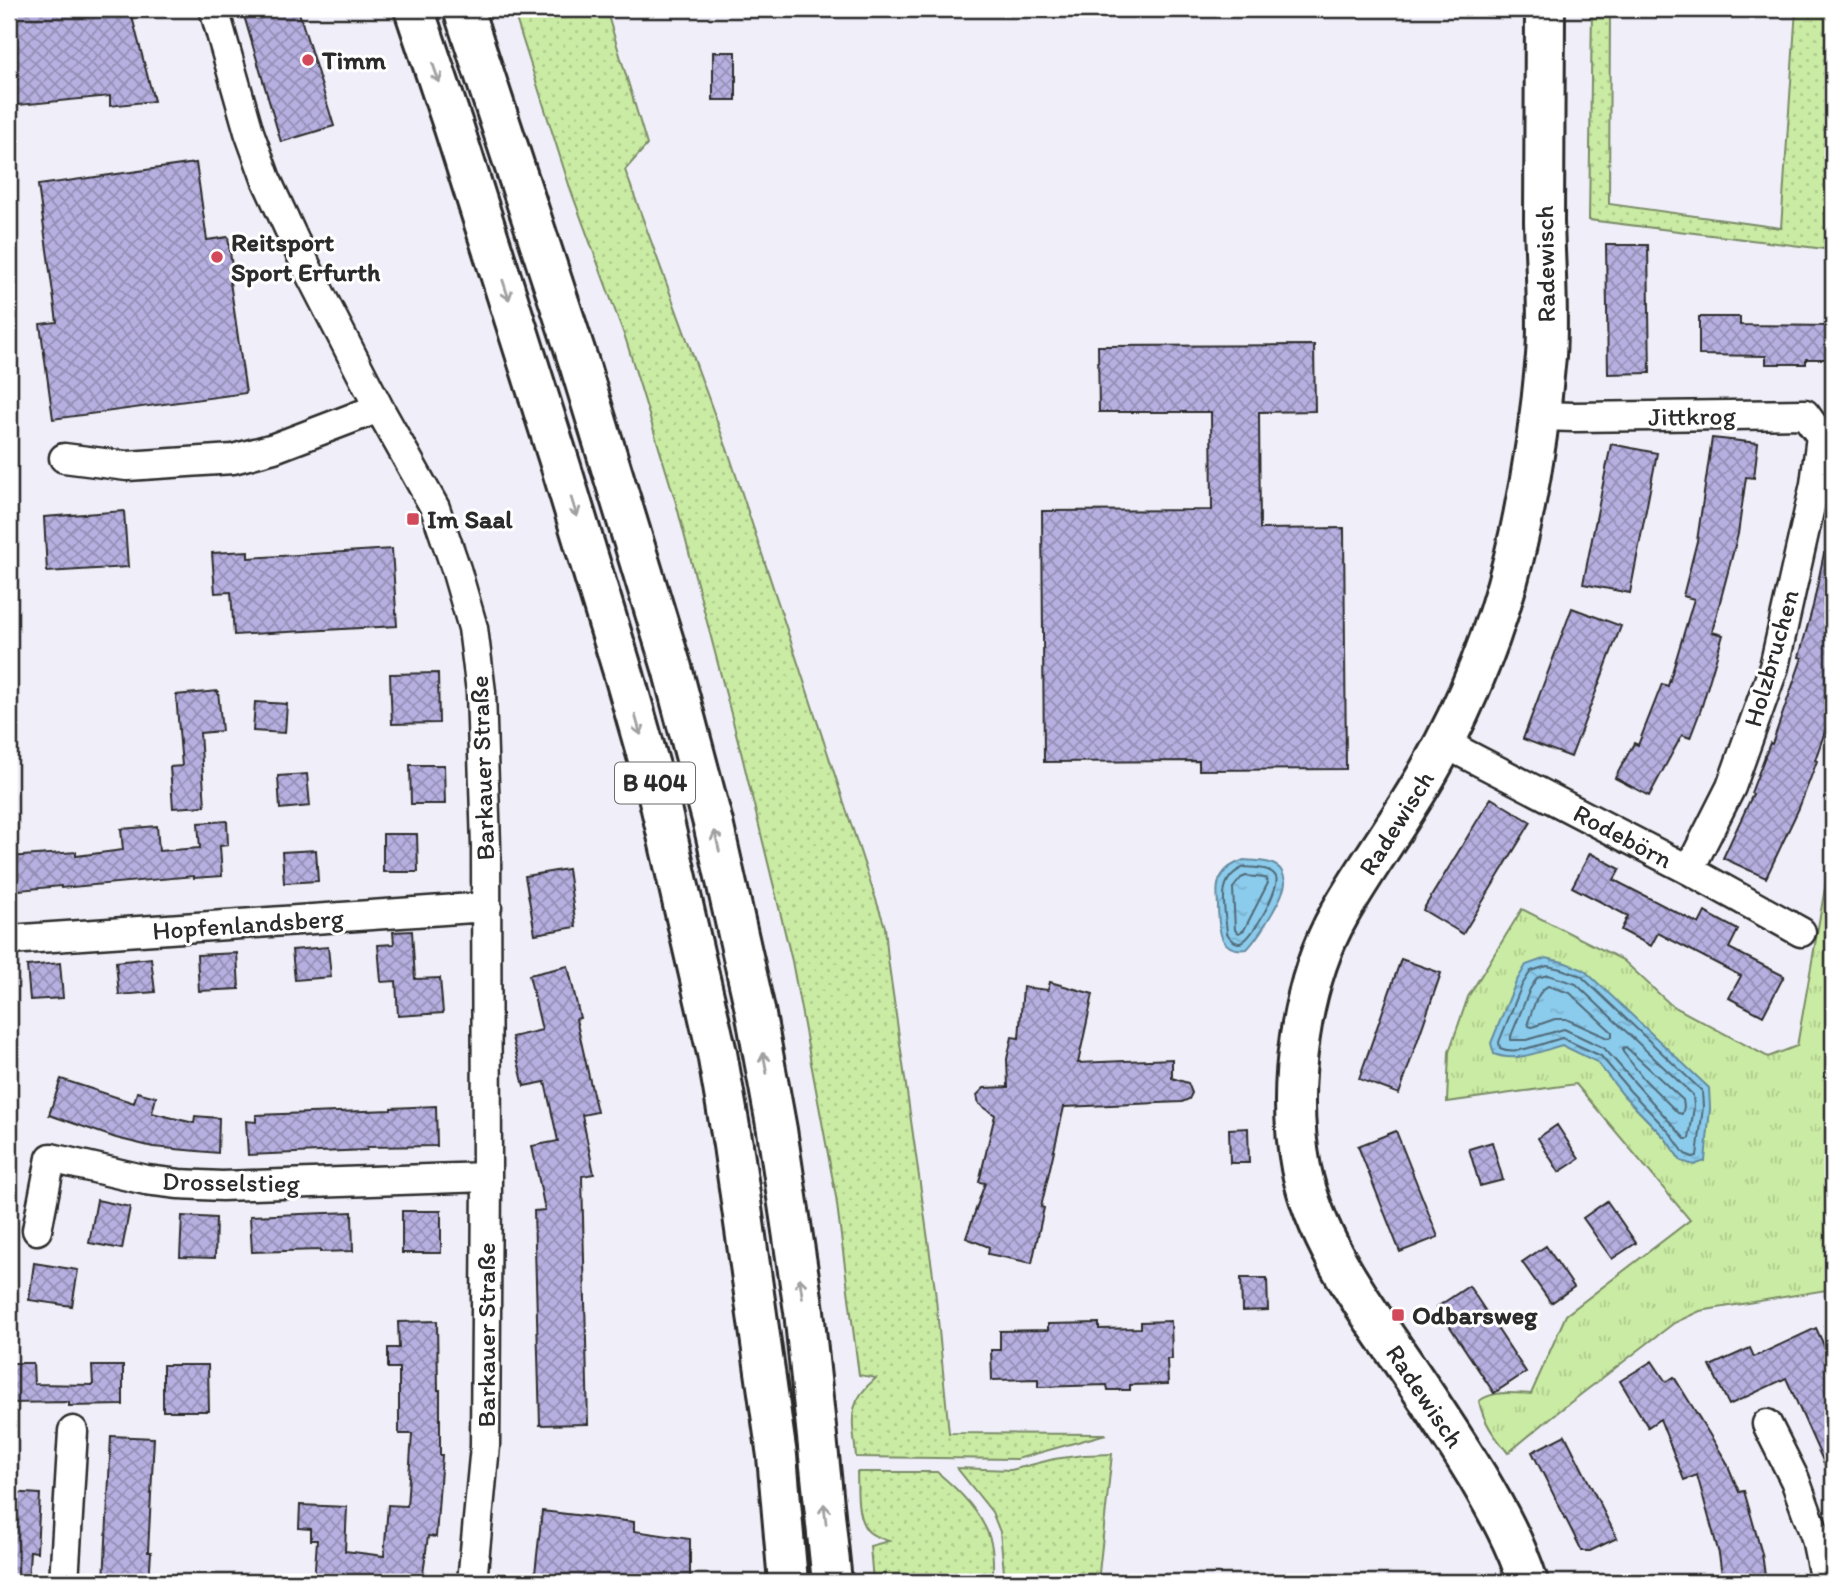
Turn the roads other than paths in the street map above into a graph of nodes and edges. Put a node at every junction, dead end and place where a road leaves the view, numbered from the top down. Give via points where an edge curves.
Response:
1 (214, 9) edge
2 (414, 9) edge
3 (463, 9) edge
4 (1545, 9) edge
5 (379, 408) junction
6 (1540, 416) junction
7 (1827, 435) edge
8 (64, 458) dead end
9 (1444, 743) junction
10 (1689, 870) junction
11 (487, 906) junction
12 (1801, 932) dead end
13 (9, 940) edge
14 (487, 1177) junction
15 (37, 1230) dead end
16 (1767, 1424) dead end
17 (73, 1431) dead end
18 (64, 1582) edge
19 (472, 1582) edge
20 (788, 1582) edge
21 (832, 1582) edge
22 (1528, 1582) edge
23 (1825, 1582) edge

1 - 5 street, Barkauer Straße via 266,179
2 -> 20 main road, B 404 via 565,480 657,791 717,1053 733,1145 777,1456
21 -> 3 main road, B 404 via 804,1311 778,1130 713,823 672,668 579,363
4 - 6 main road, Radewisch via 1546,352
5 - 8 street via 233,459 127,466
5 - 11 street, Barkauer Straße via 435,509 473,628 481,692
6 - 7 street, Jittkrog via 1805,414
6 - 9 main road, Radewisch via 1504,596 1468,695
7 - 10 street, Holzbruchen via 1774,667 1731,787
9 - 10 street, Rodebörn
9 - 22 main road, Radewisch via 1338,917 1325,947 1308,995 1299,1049 1297,1142 1309,1199 1335,1259 1496,1508
10 - 12 street, Rodebörn
11 - 13 street, Hopfenlandsberg
11 - 14 street, Barkauer Straße
14 - 15 street, Drosselstieg via 222,1186 146,1180 51,1158
14 - 19 street, Barkauer Straße via 485,1446
16 - 23 street via 1795,1480 1816,1538
17 - 18 street

